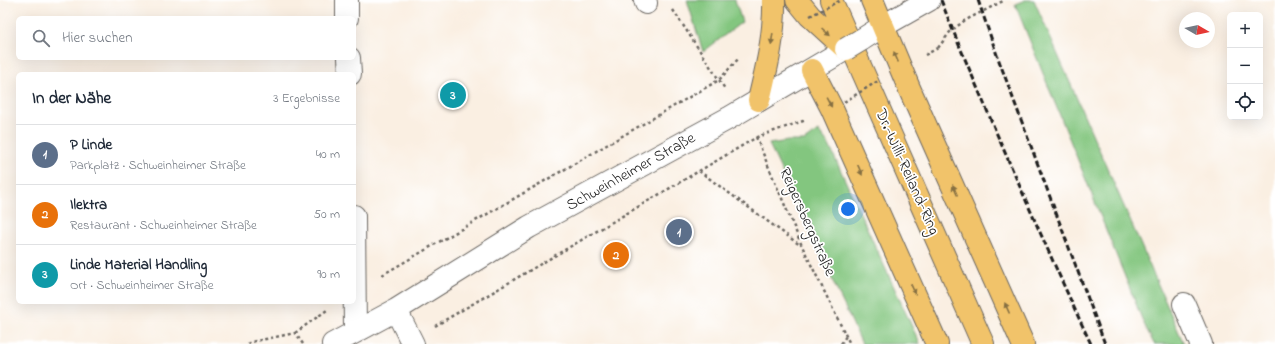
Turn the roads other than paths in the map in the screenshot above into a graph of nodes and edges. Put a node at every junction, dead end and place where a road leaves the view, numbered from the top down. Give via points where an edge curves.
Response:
1 (347, 0) edge
2 (774, 0) edge
3 (831, 0) edge
4 (872, 0) edge
5 (925, 3) edge
6 (805, 10) edge
7 (347, 16) edge
8 (883, 26) junction
9 (853, 45) junction
10 (349, 60) edge
11 (820, 65) junction
12 (350, 72) edge
13 (759, 100) junction
14 (355, 304) edge
15 (1184, 304) dead end
16 (396, 310) junction
17 (355, 332) junction
18 (412, 342) edge
19 (333, 344) edge
20 (937, 344) edge
21 (983, 344) edge
22 (1023, 344) edge
23 (1201, 344) edge

1 - 7 street
2 -> 13 highway via 772,37
3 - 21 highway, Dr.-Willi-Reiland-Ring
4 - 8 highway
5 - 8 street, Schweinheimer Straße
6 -> 9 highway
8 - 9 street, Schweinheimer Straße
22 -> 8 highway
9 - 11 street, Schweinheimer Straße
10 - 12 street
11 - 13 street, Schweinheimer Straße
11 -> 20 highway
13 - 16 street, Schweinheimer Straße via 529,227
14 - 17 street
15 - 23 street
16 - 17 street, Schweinheimer Straße
16 - 18 street
17 - 19 street, Schweinheimer Straße

